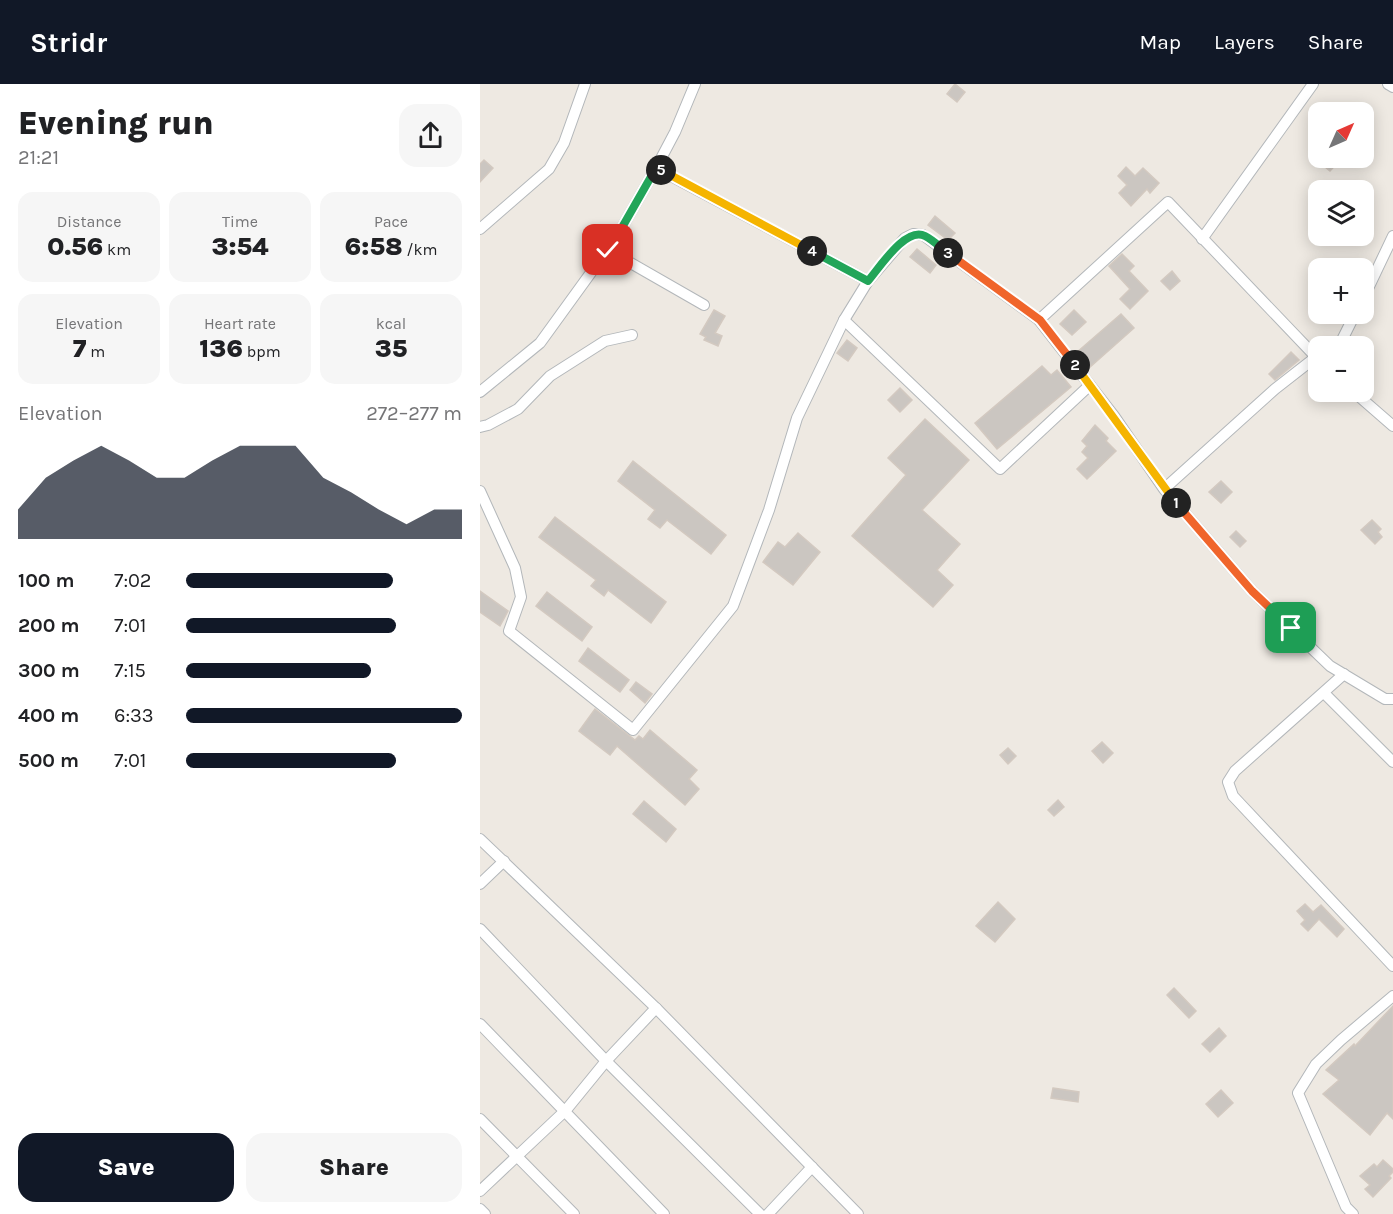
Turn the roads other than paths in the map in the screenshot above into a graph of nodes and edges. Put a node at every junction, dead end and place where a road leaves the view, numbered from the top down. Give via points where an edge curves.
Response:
1 (585, 84) edge
2 (695, 84) edge
3 (1313, 84) edge
4 (1388, 84) edge
5 (1393, 87) edge
6 (656, 168) junction
7 (480, 229) edge
8 (1393, 236) edge
9 (1202, 239) junction
10 (608, 250) junction
11 (1374, 276) edge
12 (868, 281) junction
13 (704, 305) dead end
14 (844, 320) junction
15 (1040, 320) junction
16 (632, 335) dead end
17 (1308, 349) edge
18 (1308, 365) edge
19 (1090, 386) junction
20 (480, 392) edge
21 (1365, 402) edge
22 (1393, 426) edge
23 (480, 427) edge
24 (1164, 489) junction
25 (480, 490) edge
26 (1344, 674) junction
27 (1323, 693) junction
28 (1393, 699) edge
29 (1393, 762) edge
30 (480, 839) edge
31 (504, 861) junction
32 (480, 884) edge
33 (480, 929) edge
34 (1393, 966) edge
35 (1393, 996) edge
36 (656, 1008) junction
37 (480, 1024) edge
38 (606, 1061) junction
39 (566, 1110) junction
40 (480, 1119) edge
41 (517, 1156) junction
42 (812, 1167) junction
43 (480, 1191) edge
44 (480, 1209) edge
45 (484, 1214) edge
46 (574, 1214) edge
47 (664, 1214) edge
48 (760, 1214) edge
49 (768, 1214) edge
50 (858, 1214) edge
51 (1353, 1214) edge

1 - 7 street via 564,143 549,169
2 - 6 street
3 - 9 street
4 - 5 street
6 - 10 street
6 - 12 street
8 - 11 street
9 - 15 street via 1168,202
9 - 17 street
10 - 13 street
10 - 20 street via 540,343
12 - 14 street
12 - 15 street via 905,238 923,235
14 - 19 street via 1000,469
14 - 25 street via 797,418 734,606 633,730 509,631 521,597 515,568
15 - 19 street
16 - 23 street via 605,341 550,376 518,409
18 - 24 street via 1275,389
19 - 24 street
21 - 22 street
24 - 26 street via 1252,591 1330,666
26 - 27 street
26 - 28 street via 1385,699
27 - 29 street
27 - 34 street via 1235,771 1228,782 1233,796
30 - 31 street
31 - 32 street
31 - 36 street
33 - 38 street
35 - 51 street via 1316,1064 1298,1093 1346,1207
36 - 38 street
36 - 42 street
37 - 39 street
38 - 39 street
38 - 48 street
39 - 41 street
39 - 47 street
40 - 41 street
41 - 43 street
41 - 46 street
42 - 49 street
42 - 50 street
44 - 45 street

